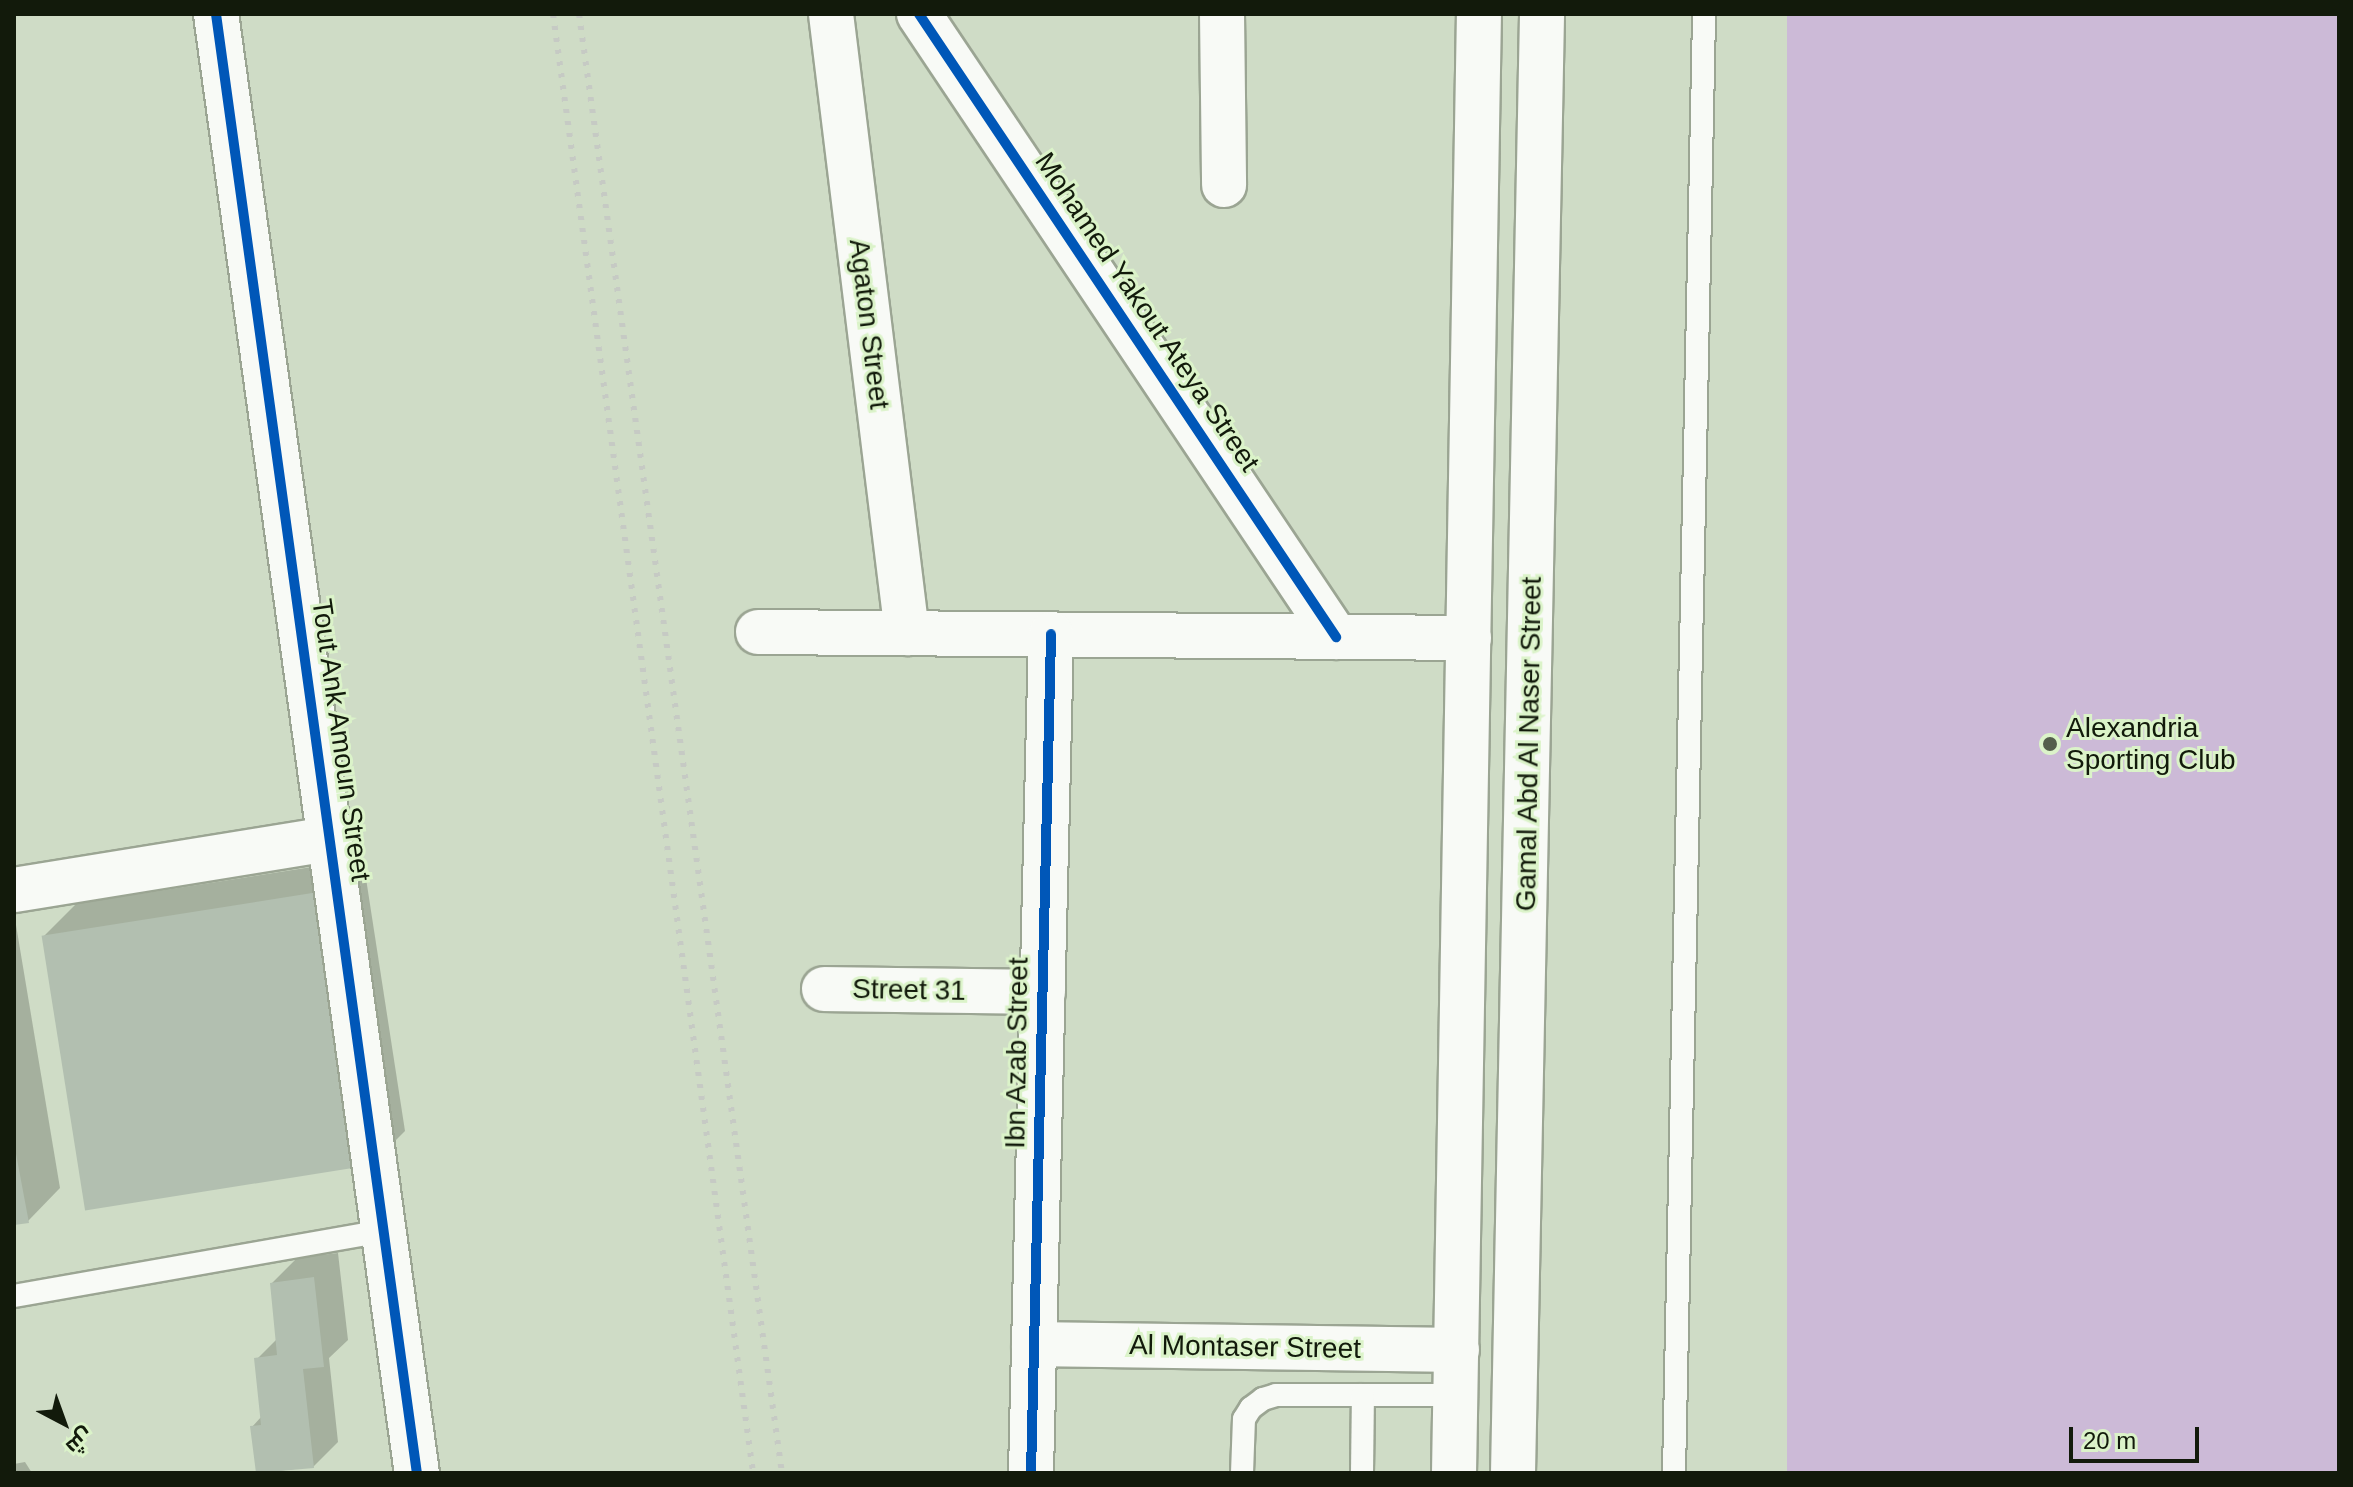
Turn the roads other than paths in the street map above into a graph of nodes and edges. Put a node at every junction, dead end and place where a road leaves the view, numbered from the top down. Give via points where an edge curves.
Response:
1 (216, 14) edge
2 (831, 14) edge
3 (919, 14) edge
4 (1222, 14) edge
5 (1479, 14) edge
6 (1542, 14) edge
7 (1704, 14) edge
8 (1224, 185) dead end
9 (758, 632) dead end
10 (907, 633) junction
11 (1051, 634) junction
12 (1336, 637) junction
13 (1469, 638) junction
14 (330, 839) junction
15 (14, 890) edge
16 (824, 989) dead end
17 (1043, 992) junction
18 (384, 1231) junction
19 (14, 1296) edge
20 (1034, 1344) junction
21 (1457, 1350) junction
22 (1363, 1395) junction
23 (1455, 1395) junction
24 (417, 1473) edge
25 (1031, 1473) edge
26 (1242, 1473) edge
27 (1362, 1473) edge
28 (1454, 1473) edge
29 (1513, 1473) edge
30 (1674, 1473) edge

1 - 14 street, Tout Ank Amoun Street
2 - 10 street, Agaton Street
3 - 12 street, Mohamed Yakout Ateya Street
4 - 8 street
5 - 13 street
6 - 29 street, Gamal Abd Al Naser Street
7 - 30 lane
9 - 10 street
10 - 11 street
11 - 12 street
11 - 17 street, Ibn Azab Street
12 - 13 street
13 - 21 street
14 - 15 street
14 - 18 street, Tout Ank Amoun Street
16 - 17 street, Street 31
17 - 20 street, Ibn Azab Street
18 - 19 lane
18 - 24 street, Tout Ank Amoun Street
20 - 21 street, Al Montaser Street
20 - 25 street, Ibn Azab Street
21 - 23 street
22 - 23 lane
22 - 26 lane via 1263,1399 1244,1419
22 - 27 lane
23 - 28 street

